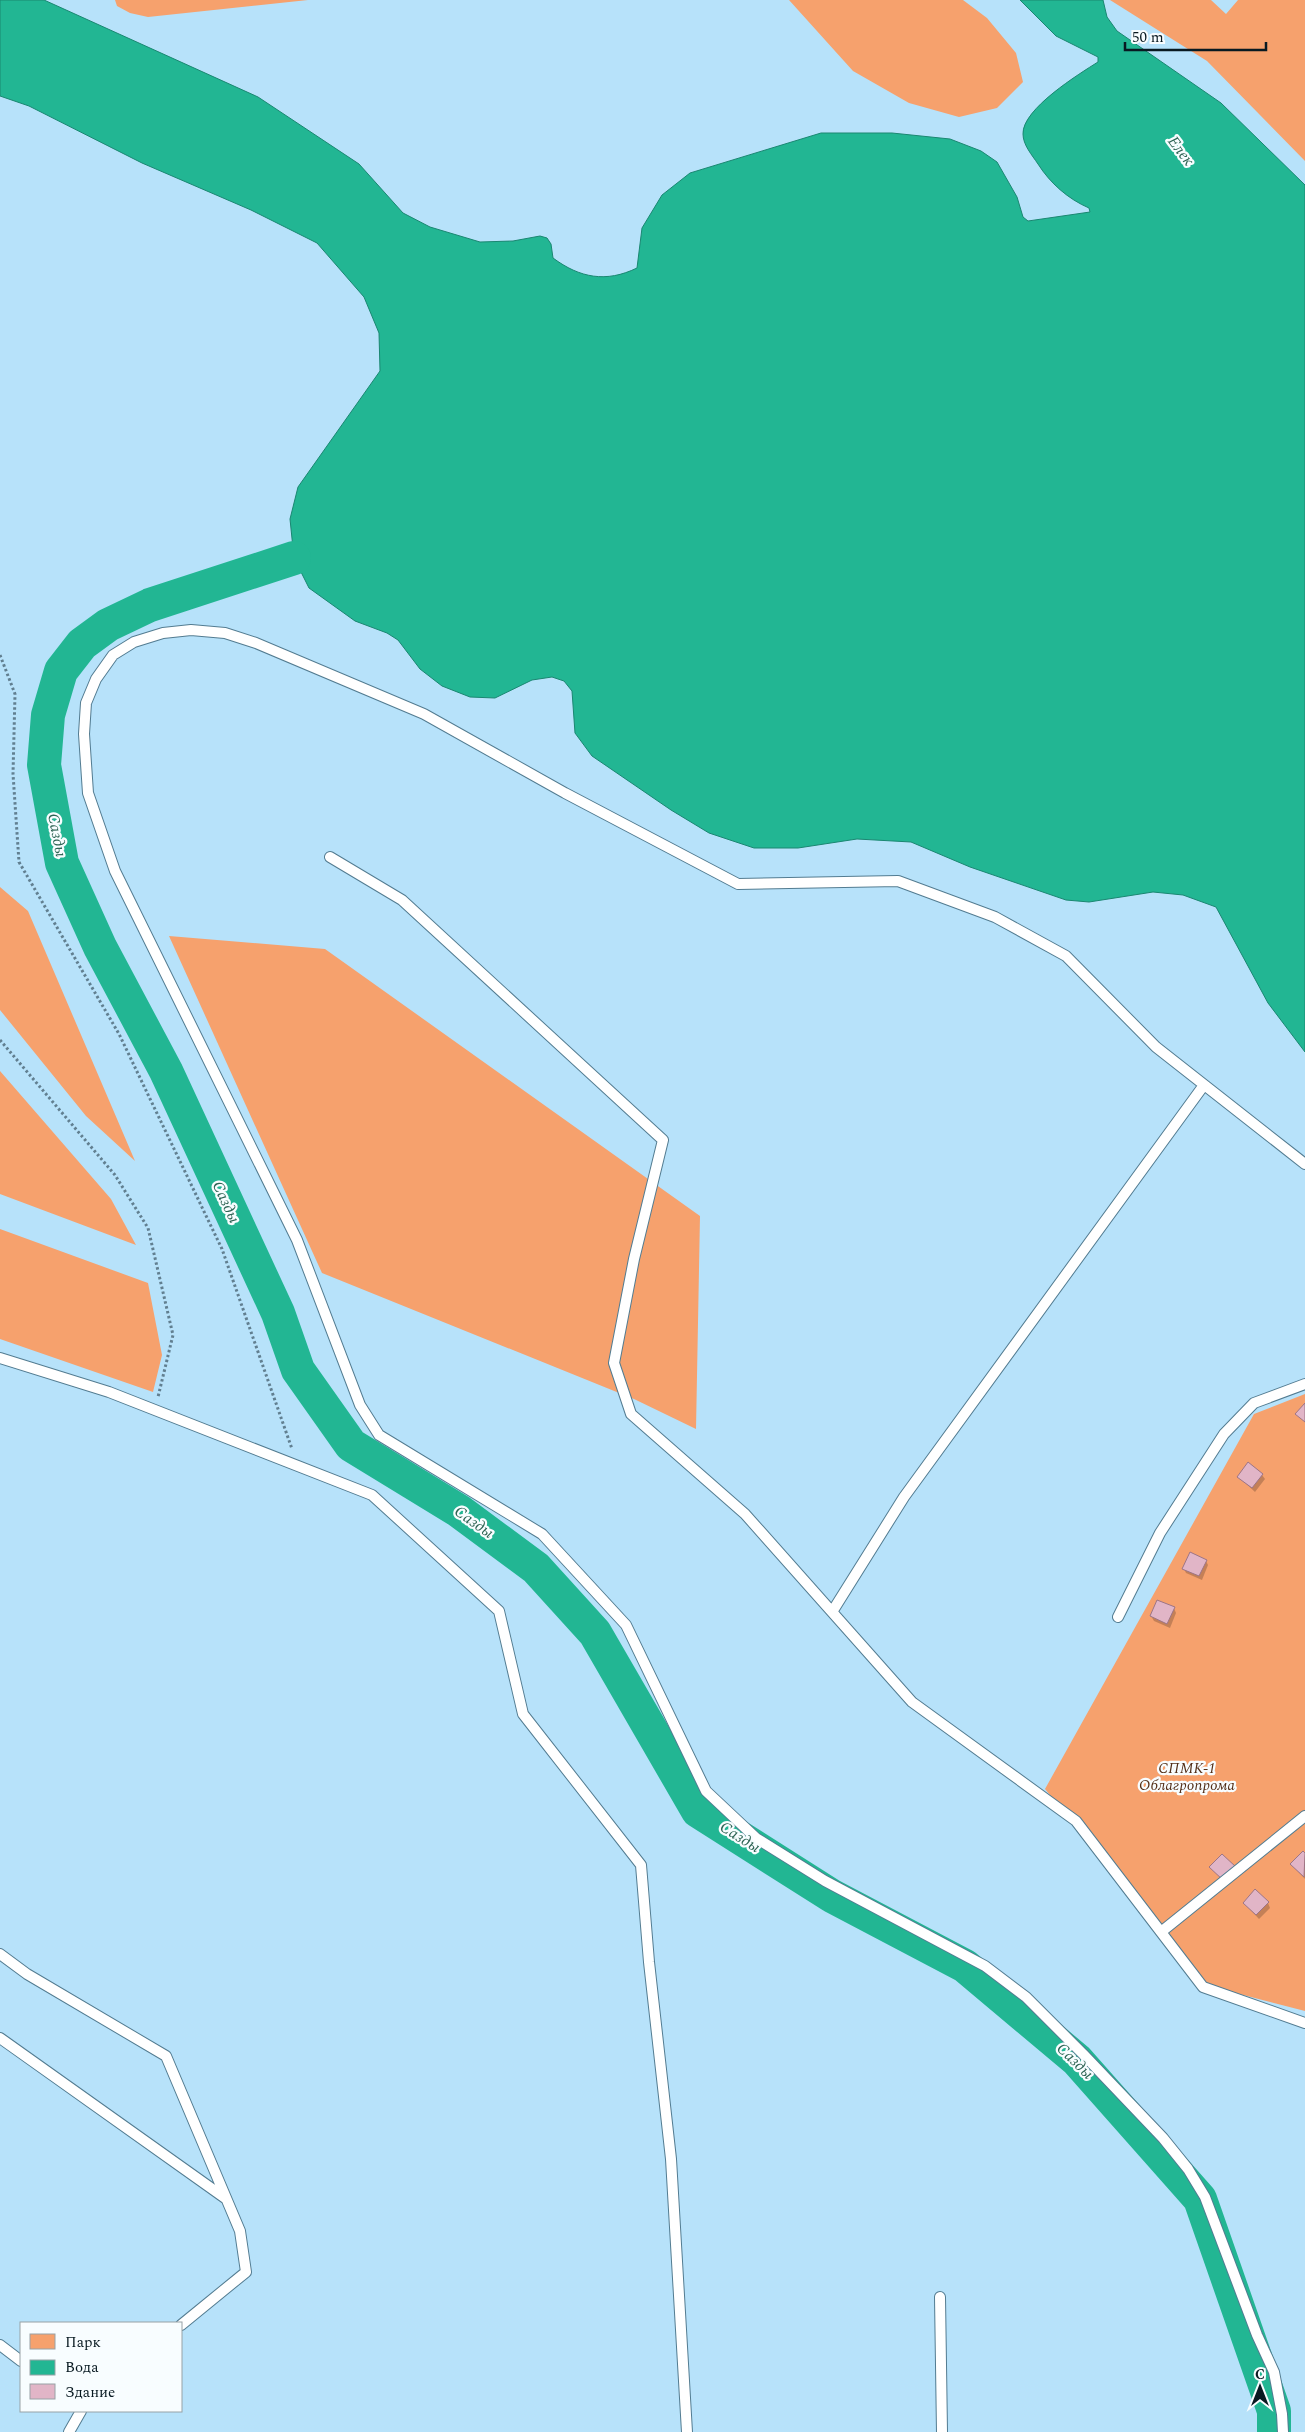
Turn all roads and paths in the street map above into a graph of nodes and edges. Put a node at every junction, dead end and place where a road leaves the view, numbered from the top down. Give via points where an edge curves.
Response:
1 (0, 655) edge
2 (330, 857) dead end
3 (0, 1040) edge
4 (1204, 1085) junction
5 (1305, 1164) edge
6 (0, 1358) edge
7 (1305, 1384) edge
8 (155, 1409) junction
9 (298, 1466) junction
10 (832, 1612) junction
11 (1118, 1617) dead end
12 (1305, 1816) edge
13 (1161, 1932) junction
14 (0, 1954) edge
15 (1305, 2024) edge
16 (0, 2038) edge
17 (226, 2199) junction
18 (940, 2297) dead end
19 (182, 2325) edge
20 (0, 2345) edge
21 (20, 2360) edge
22 (80, 2412) edge
23 (69, 2432) edge
24 (687, 2432) edge
25 (942, 2432) edge
26 (1283, 2432) edge

1 - 9 path via 15,694 13,774 19,862 119,1034 222,1249
2 - 10 lane via 402,900 663,1140 634,1259 614,1363 631,1414 745,1514
3 - 8 path via 115,1175 148,1228 173,1335
4 - 5 lane
4 - 10 lane via 904,1498
4 - 26 lane via 1156,1047 1066,956 995,917 898,881 738,884 424,714 256,642 225,632 191,630 163,633 134,642 113,655 96,679 86,703 84,734 88,793 115,871 297,1240 360,1405 379,1435 542,1534 626,1625 706,1791 756,1838 824,1881 985,1966 1026,1998 1084,2054 1163,2138 1188,2168 1205,2197 1274,2372
6 - 8 lane
7 - 11 lane via 1254,1403 1224,1434 1160,1533
8 - 9 lane
9 - 24 lane via 372,1495 499,1611 523,1714 641,1865 671,2159
10 - 13 lane via 912,1702 1076,1821
12 - 13 lane
13 - 15 lane via 1203,1987
14 - 17 lane via 27,1974 166,2056
16 - 17 lane
17 - 19 lane via 240,2231 246,2272
18 - 25 lane
20 - 21 lane
22 - 23 lane

